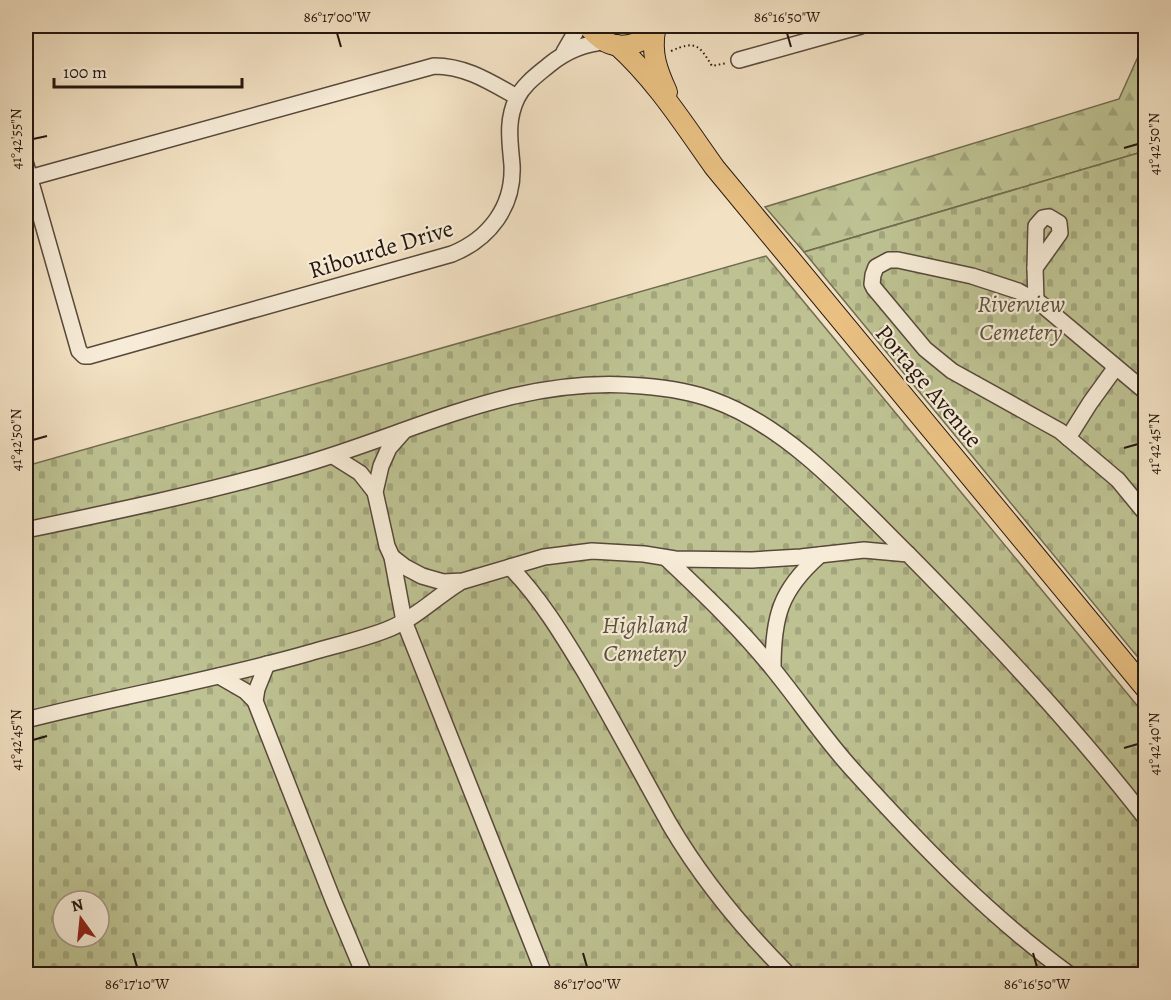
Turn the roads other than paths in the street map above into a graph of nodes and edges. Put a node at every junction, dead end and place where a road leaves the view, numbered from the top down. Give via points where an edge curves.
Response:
1 (579, 26) edge
2 (588, 26) edge
3 (861, 26) edge
4 (657, 28) edge
5 (612, 44) junction
6 (564, 52) junction
7 (739, 60) road end
8 (518, 97) junction
9 (677, 114) junction
10 (27, 172) edge
11 (1035, 268) dead end
12 (1036, 301) junction
13 (1116, 367) junction
14 (1146, 392) edge
15 (405, 430) junction
16 (1068, 438) junction
17 (333, 456) junction
18 (375, 492) junction
19 (1146, 514) edge
20 (26, 530) edge
21 (908, 554) junction
22 (820, 555) junction
23 (392, 557) junction
24 (666, 558) junction
25 (510, 567) junction
26 (463, 581) junction
27 (404, 621) junction
28 (267, 664) junction
29 (773, 668) junction
30 (219, 676) junction
31 (1146, 689) edge
32 (255, 701) junction
33 (26, 720) edge
34 (1146, 819) edge
35 (364, 975) edge
36 (544, 975) edge
37 (788, 975) edge
38 (1069, 975) edge

1 - 6 street, Ribourde Drive
2 - 5 main road, Portage Avenue
3 - 7 street
4 - 5 main road via 632,44
4 - 9 main road, Portage Avenue via 652,45 654,58
5 - 6 street, Ribourde Drive via 592,42
5 - 9 main road, Portage Avenue via 629,56
6 - 8 street, Ribourde Drive via 528,81
8 - 10 street via 473,73 434,66
8 - 10 street, Ribourde Drive via 509,126 509,196 490,230 467,248 89,356 79,351
9 - 31 main road, Portage Avenue via 715,168
11 - 12 street
12 - 13 street
12 - 16 street via 972,276 898,260 882,262 873,275 874,288 937,360
13 - 14 street
13 - 16 street
15 - 17 street
15 - 18 street via 389,448
15 - 21 street via 480,404 550,388 620,384 693,394 727,406 790,443 815,462
16 - 19 street via 1118,480
17 - 18 street via 360,473
17 - 20 street via 177,498
18 - 23 street
21 - 22 street via 864,550
21 - 34 street via 1036,688
22 - 24 street via 752,560
22 - 29 street via 789,590 780,607 775,623
23 - 26 street via 422,576 443,582
23 - 27 street
24 - 25 street via 592,551 544,557
24 - 29 street
25 - 26 street
25 - 37 street via 564,638 702,875 724,906
26 - 27 street
27 - 28 street via 360,638
27 - 36 street
28 - 30 street
28 - 32 street
29 - 38 street via 851,769 943,865 999,920
30 - 32 street
30 - 33 street
32 - 35 street

